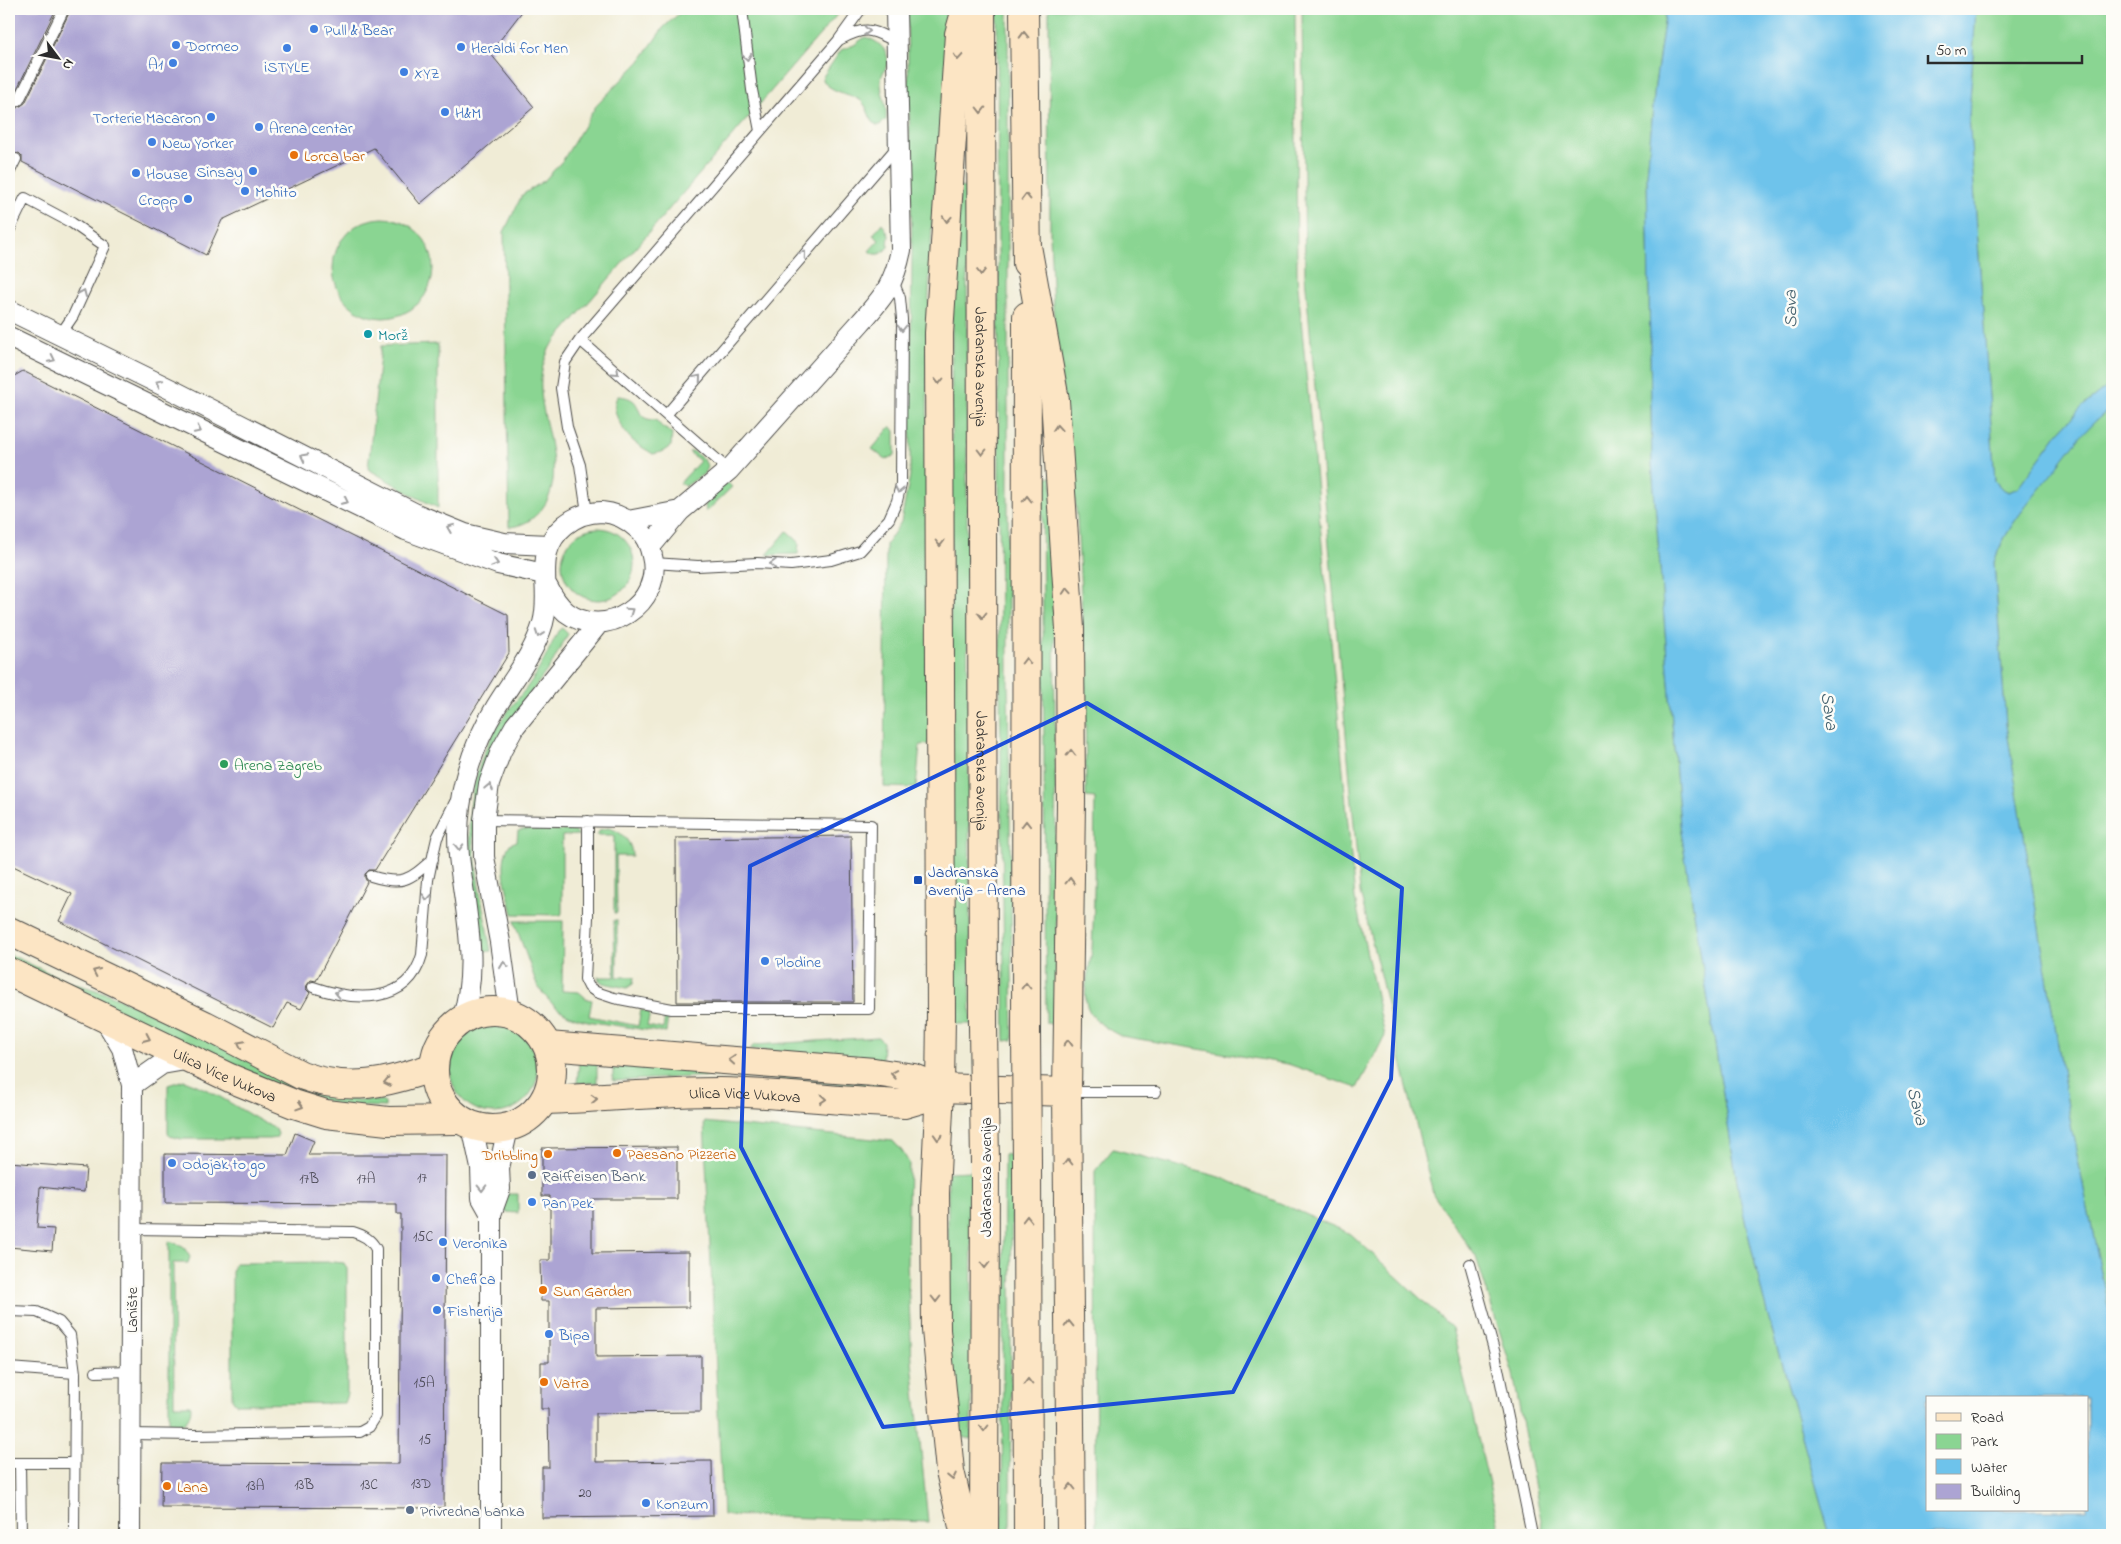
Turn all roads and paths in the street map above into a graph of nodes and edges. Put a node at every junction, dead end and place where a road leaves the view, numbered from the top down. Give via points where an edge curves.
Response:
1 (64, 9) edge
2 (742, 9) edge
3 (862, 9) edge
4 (896, 9) edge
5 (966, 9) edge
6 (981, 9) edge
7 (1024, 9) edge
8 (838, 41) junction
9 (897, 42) junction
10 (9, 106) edge
11 (760, 131) junction
12 (898, 145) junction
13 (16, 159) dead end
14 (9, 173) edge
15 (9, 231) edge
16 (1027, 246) junction
17 (893, 281) junction
18 (9, 310) edge
19 (60, 335) junction
20 (9, 337) edge
21 (580, 340) junction
22 (666, 415) junction
23 (728, 470) junction
24 (680, 510) junction
25 (587, 513) junction
26 (628, 521) junction
27 (549, 545) junction
28 (652, 555) junction
29 (546, 580) junction
30 (599, 623) junction
31 (463, 786) junction
32 (484, 820) junction
33 (588, 821) junction
34 (433, 859) junction
35 (371, 876) dead end
36 (9, 931) edge
37 (9, 972) edge
38 (313, 987) dead end
39 (510, 1013) junction
40 (104, 1018) junction
41 (462, 1020) junction
42 (548, 1046) junction
43 (191, 1059) junction
44 (434, 1067) junction
45 (132, 1085) junction
46 (940, 1088) junction
47 (1067, 1092) junction
48 (1156, 1092) dead end
49 (545, 1100) junction
50 (464, 1123) junction
51 (508, 1128) junction
52 (491, 1214) junction
53 (132, 1229) junction
54 (1470, 1264) dead end
55 (9, 1311) edge
56 (9, 1368) edge
57 (131, 1371) junction
58 (96, 1372) dead end
59 (75, 1373) junction
60 (131, 1434) junction
61 (14, 1463) edge
62 (74, 1463) junction
63 (21, 1535) edge
64 (74, 1535) edge
65 (130, 1535) edge
66 (491, 1535) edge
67 (965, 1535) edge
68 (984, 1535) edge
69 (1028, 1535) edge
70 (1071, 1535) edge
71 (1532, 1535) edge

1 - 10 lane via 19,100
2 -> 11 lane
3 - 8 lane
4 - 9 street
5 -> 46 main road via 959,34 939,333
6 -> 68 main road, Jadranska avenija, bridge
16 -> 7 main road
8 -> 9 lane via 858,31 871,30
8 - 11 lane
9 - 12 street
11 - 21 lane
12 - 17 street via 901,250
22 -> 12 lane
13 - 14 lane
19 -> 15 lane via 73,316 105,246 72,223 25,198
47 -> 16 main road via 1070,629 1055,400
69 -> 16 main road, bridge
17 - 23 street via 861,322
17 -> 28 lane via 900,298 902,319 901,484 889,519 878,533 860,550 831,560 791,565 698,566
18 - 19 street
27 -> 19 street via 504,543 465,534 416,514
20 -> 29 street via 406,530
21 -> 22 lane
21 - 25 lane via 566,362 561,388 567,427 580,465
22 - 23 lane
23 - 24 street
24 - 26 street
24 - 28 street
25 - 26 street via 615,514
25 - 27 street via 571,520
26 - 28 street via 642,532
27 - 29 street via 544,559
30 -> 28 street via 633,611 645,597 652,581
29 - 30 street via 555,601 567,613
29 -> 31 street via 544,621 535,645 480,737
32 -> 30 street via 489,784 507,740 525,713
31 - 34 lane via 437,838
31 -> 41 street via 458,843 470,926 471,960 469,991
32 - 33 lane
39 -> 32 street via 484,857
33 - 33 lane via 871,825 869,1009 672,1008 596,992 585,980
34 - 35 lane via 414,876 404,880 387,881
34 -> 38 lane via 428,880 422,955 412,978 392,992 368,997
44 -> 36 main road, Ulica Vice Vukova via 375,1084 345,1085 317,1081
37 - 40 main road, Ulica Vice Vukova
39 - 41 main road via 482,1012
39 - 42 main road via 528,1022
40 -> 43 main road, Ulica Vice Vukova
40 - 45 street, Lanište via 122,1048
41 - 44 main road via 442,1040
46 -> 42 main road, Ulica Vice Vukova via 914,1078 883,1072
42 - 49 main road via 553,1063 552,1080
43 - 45 street via 162,1064
43 -> 50 main road, Ulica Vice Vukova via 264,1093 317,1112 388,1121
44 - 50 main road via 436,1087 448,1111
45 - 53 street, Lanište
46 - 47 main road, Ulica Vice Vukova
49 -> 46 main road, Ulica Vice Vukova via 722,1092 904,1104 928,1097
46 -> 67 main road via 935,1193 936,1330 950,1471
47 - 48 lane
70 -> 47 main road
49 - 51 main road via 527,1120
50 - 51 main road via 493,1130
50 -> 52 street via 481,1168 482,1198
51 - 52 street via 499,1168 500,1189
52 - 66 street
53 - 57 street, Lanište
53 - 60 lane via 353,1232 373,1242 376,1249 376,1416 369,1427 360,1432
54 - 71 lane via 1495,1354
55 - 59 lane via 37,1312 59,1322 70,1335
56 - 59 lane
57 - 58 lane
57 - 60 street, Lanište
59 - 62 lane
60 - 65 street, Lanište
61 - 62 lane
61 - 63 lane
62 - 64 lane

